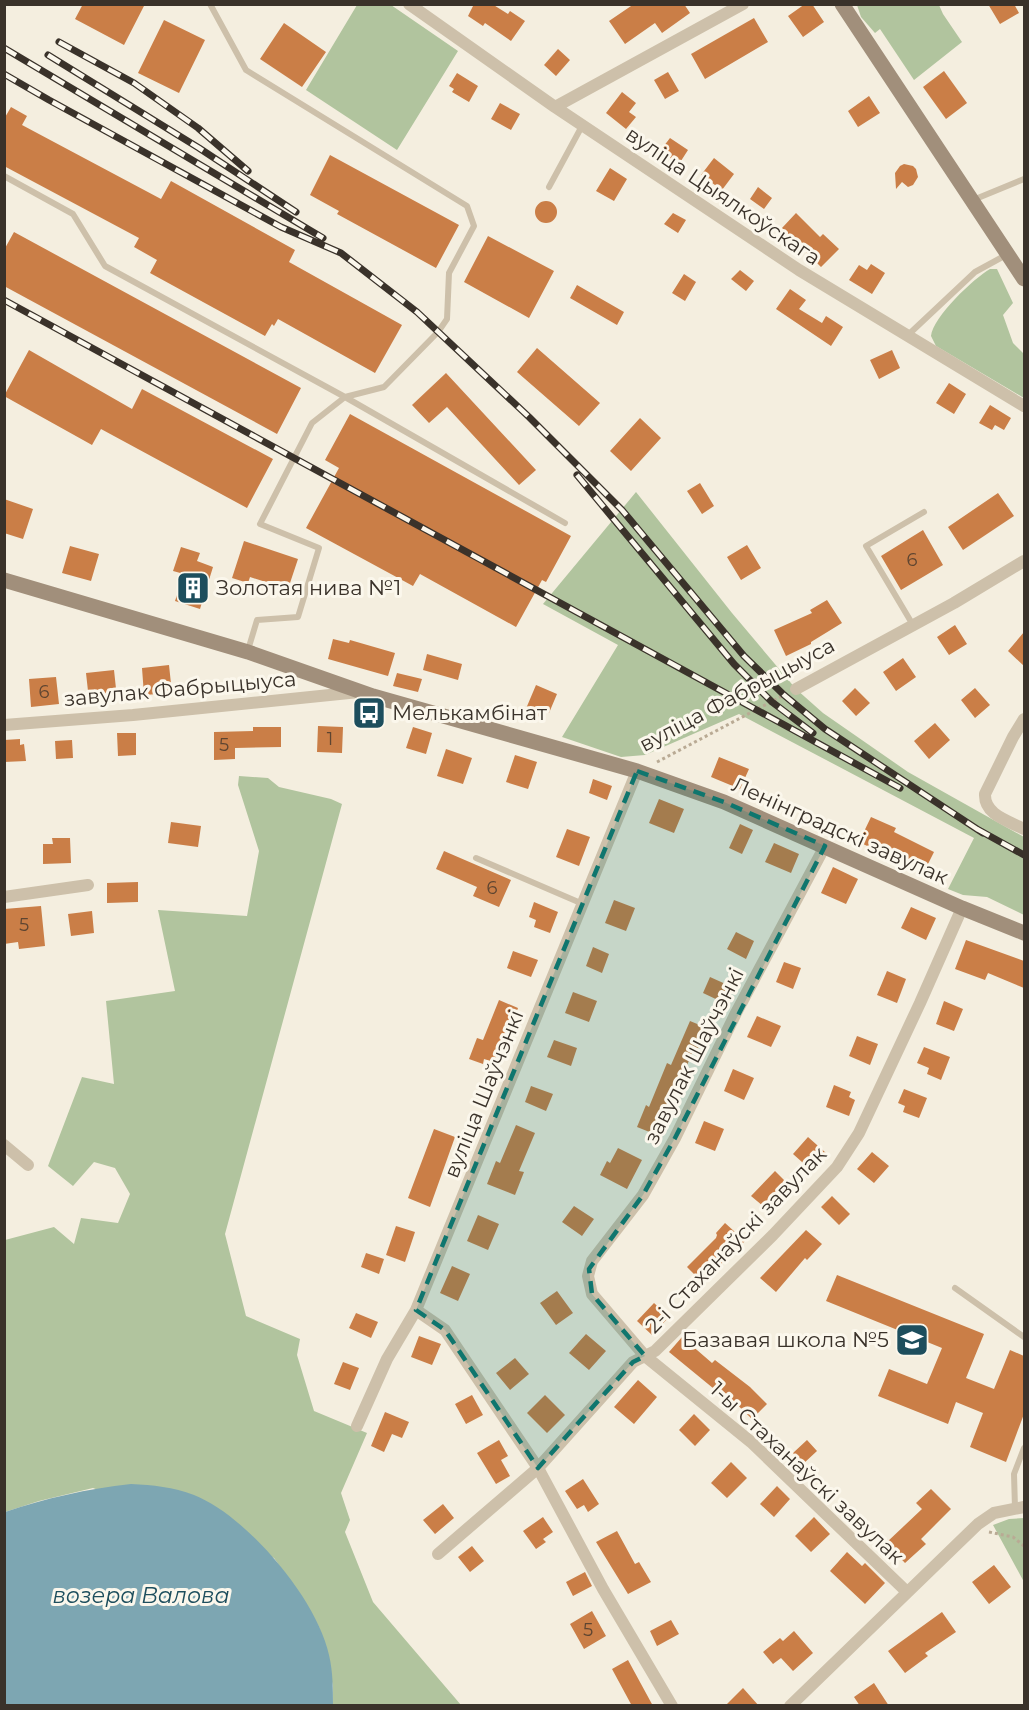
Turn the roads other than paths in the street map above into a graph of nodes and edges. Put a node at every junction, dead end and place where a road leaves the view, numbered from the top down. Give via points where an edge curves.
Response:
1 (210, 4) edge
2 (409, 4) edge
3 (743, 4) edge
4 (842, 4) edge
5 (555, 107) junction
6 (582, 126) junction
7 (4, 176) edge
8 (1024, 179) edge
9 (549, 186) dead end
10 (973, 200) junction
11 (1009, 253) junction
12 (1024, 279) edge
13 (907, 336) junction
14 (345, 397) junction
15 (1024, 406) edge
16 (924, 512) dead end
17 (565, 523) dead end
18 (1024, 561) edge
19 (4, 580) edge
20 (913, 625) junction
21 (248, 652) junction
22 (796, 689) road end
23 (360, 692) junction
24 (1024, 719) edge
25 (4, 725) edge
26 (638, 771) junction
27 (1024, 830) edge
28 (825, 846) junction
29 (476, 858) dead end
30 (88, 885) dead end
31 (4, 897) edge
32 (584, 904) junction
33 (962, 908) junction
34 (1024, 933) edge
35 (4, 1145) edge
36 (28, 1165) dead end
37 (588, 1276) joint
38 (955, 1288) dead end
39 (416, 1310) junction
40 (1024, 1337) edge
41 (645, 1356) junction
42 (357, 1426) dead end
43 (1024, 1448) edge
44 (538, 1468) junction
45 (1020, 1508) edge
46 (438, 1554) dead end
47 (907, 1592) junction
48 (672, 1706) edge
49 (789, 1706) edge

1 - 14 lane via 246,70 467,206 474,226 449,273 447,319 438,332 384,387
2 - 5 street, вуліца Цыялкоўскага
3 - 5 street
4 - 10 street
5 - 6 street, вуліца Цыялкоўскага
6 - 9 lane
6 - 13 street, вуліца Цыялкоўскага via 799,270
7 - 14 lane via 73,214 105,266
8 - 10 lane
10 - 11 street
11 - 12 street
11 - 13 lane via 975,272
13 - 15 street, вуліца Цыялкоўскага
14 - 17 lane
14 - 21 lane via 312,423 260,524 319,548 298,617 257,620
16 - 20 lane via 866,546
18 - 20 street, вуліца Фабрыцыуса
19 - 21 street, вуліца Фабрыцыуса
20 - 22 street, вуліца Фабрыцыуса
21 - 23 street, вуліца Фабрыцыуса
23 - 25 street, завулак Фабрыцыуса
23 - 26 street, вуліца Фабрыцыуса
24 - 27 street via 985,794 989,810
26 - 28 street, Ленінградскі завулак via 724,802
26 - 32 street, вуліца Шаўчэнкі
28 - 33 street, Ленінградскі завулак
28 - 37 street, завулак Шаўчэнкі via 675,1138 643,1195 592,1261
29 - 32 lane
30 - 31 street
32 - 39 street, вуліца Шаўчэнкі
33 - 34 street, Ленінградскі завулак
33 - 41 street, 2-і Стаханаўскі завулак via 859,1133 837,1167 773,1235 655,1351
35 - 36 street
37 - 41 street, 1-ы Стаханаўскі завулак via 592,1294
38 - 40 lane
39 - 42 street, вуліца Шаўчэнкі via 387,1359
39 - 44 street via 445,1330
41 - 44 street, 2-і Стаханаўскі завулак via 633,1362
41 - 47 street, 1-ы Стаханаўскі завулак via 751,1442
43 - 45 lane via 1014,1474
44 - 46 street, 2-і Стаханаўскі завулак
44 - 48 street via 603,1590
45 - 47 street via 994,1513 978,1524
47 - 49 street

